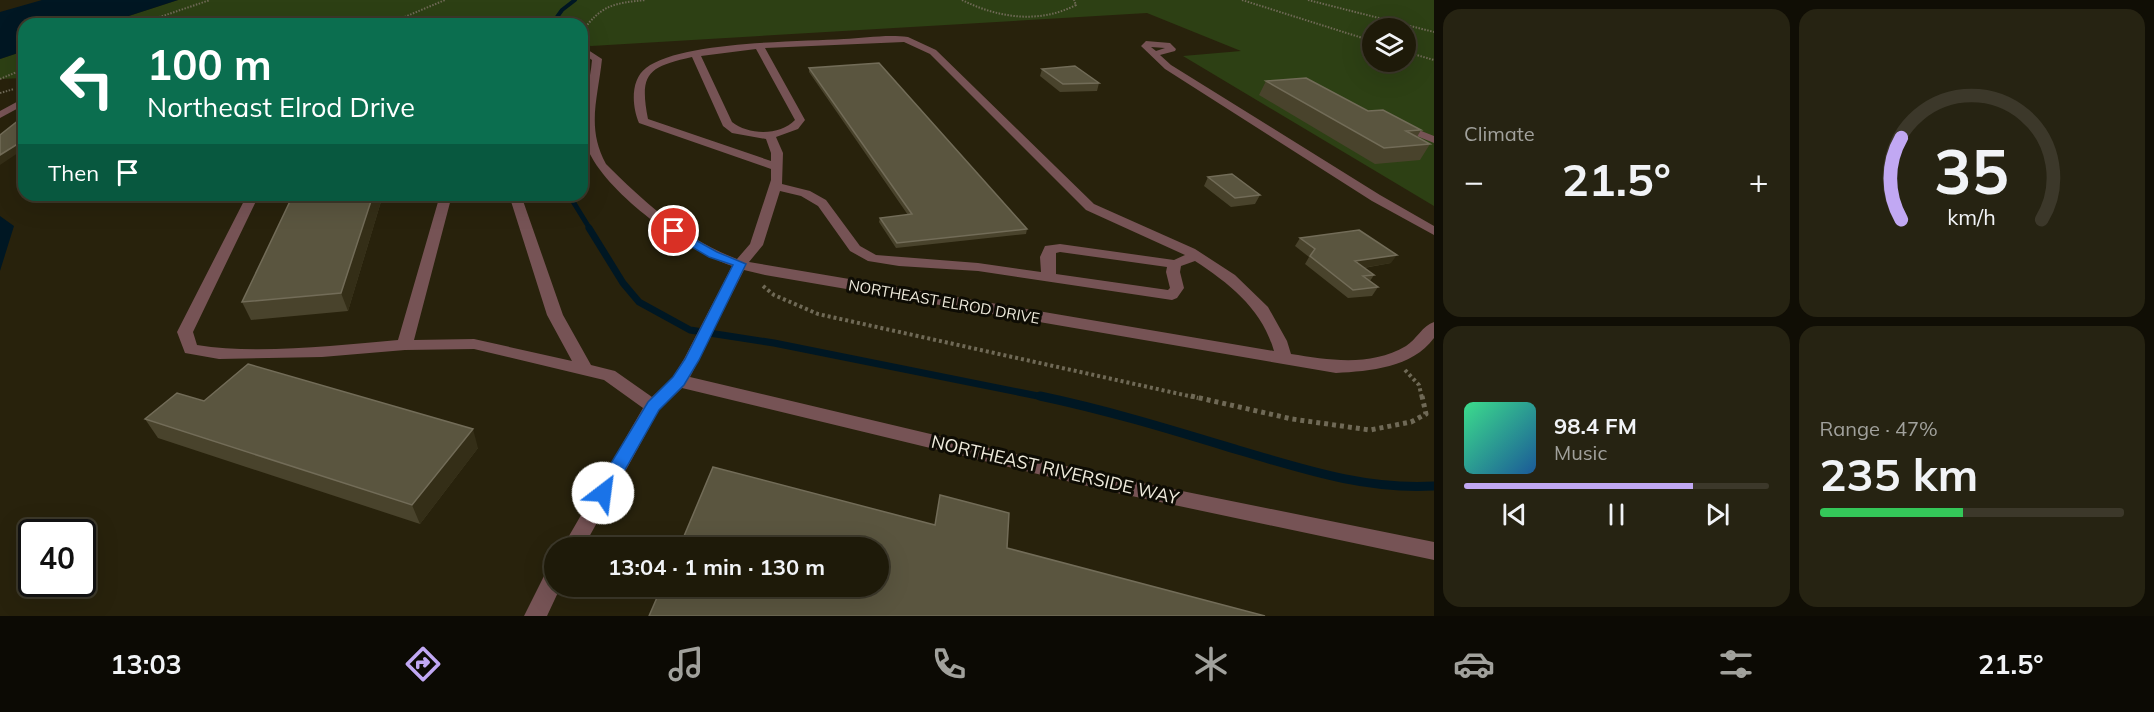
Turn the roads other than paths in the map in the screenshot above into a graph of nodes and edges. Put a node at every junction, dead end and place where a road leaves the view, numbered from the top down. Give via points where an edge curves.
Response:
1 (759, 46) junction
2 (588, 53) edge
3 (695, 53) junction
4 (1155, 54) dead end
5 (18, 104) edge
6 (0, 115) edge
7 (588, 119) edge
8 (1392, 122) edge
9 (588, 130) edge
10 (770, 136) junction
11 (1434, 140) edge
12 (777, 166) junction
13 (776, 186) junction
14 (250, 201) edge
15 (444, 201) edge
16 (517, 201) edge
17 (1434, 231) edge
18 (1195, 256) junction
19 (740, 264) junction
20 (1176, 264) junction
21 (1049, 278) junction
22 (1434, 327) edge
23 (405, 345) junction
24 (1284, 358) junction
25 (585, 369) junction
26 (679, 381) junction
27 (653, 406) junction
28 (578, 537) edge
29 (1434, 551) edge
30 (545, 597) edge
31 (536, 616) edge

1 - 3 street
1 - 10 street via 800,120 794,127
1 - 18 street via 905,39 933,52 1090,207
2 - 7 street, NORTHEAST ELROD DRIVE via 597,59
3 - 10 street via 727,124 736,131
3 - 12 street via 658,66 641,79 639,104 643,121
4 - 17 street via 1168,67
5 - 6 street
8 - 11 street
9 - 19 street, NORTHEAST ELROD DRIVE via 594,154 602,166 674,231 713,254
10 - 12 street
12 - 13 street
13 - 19 street via 756,245
13 - 21 street via 807,194 823,204 855,250 872,258
14 - 23 street via 185,332 191,349 219,354
15 - 23 street
16 - 25 street via 555,315
18 - 20 street
18 - 24 street via 1230,279 1263,310
19 - 24 street, NORTHEAST ELROD DRIVE
19 - 26 street
20 - 21 street via 1050,249
20 - 21 street via 1173,272 1177,288 1172,295
22 - 24 street, NORTHEAST ELROD DRIVE via 1393,361 1336,367
23 - 25 street via 474,344
25 - 27 street via 609,375
26 - 27 street
26 - 29 street, NORTHEAST RIVERSIDE WAY via 1083,478
27 - 28 street
30 - 31 street

